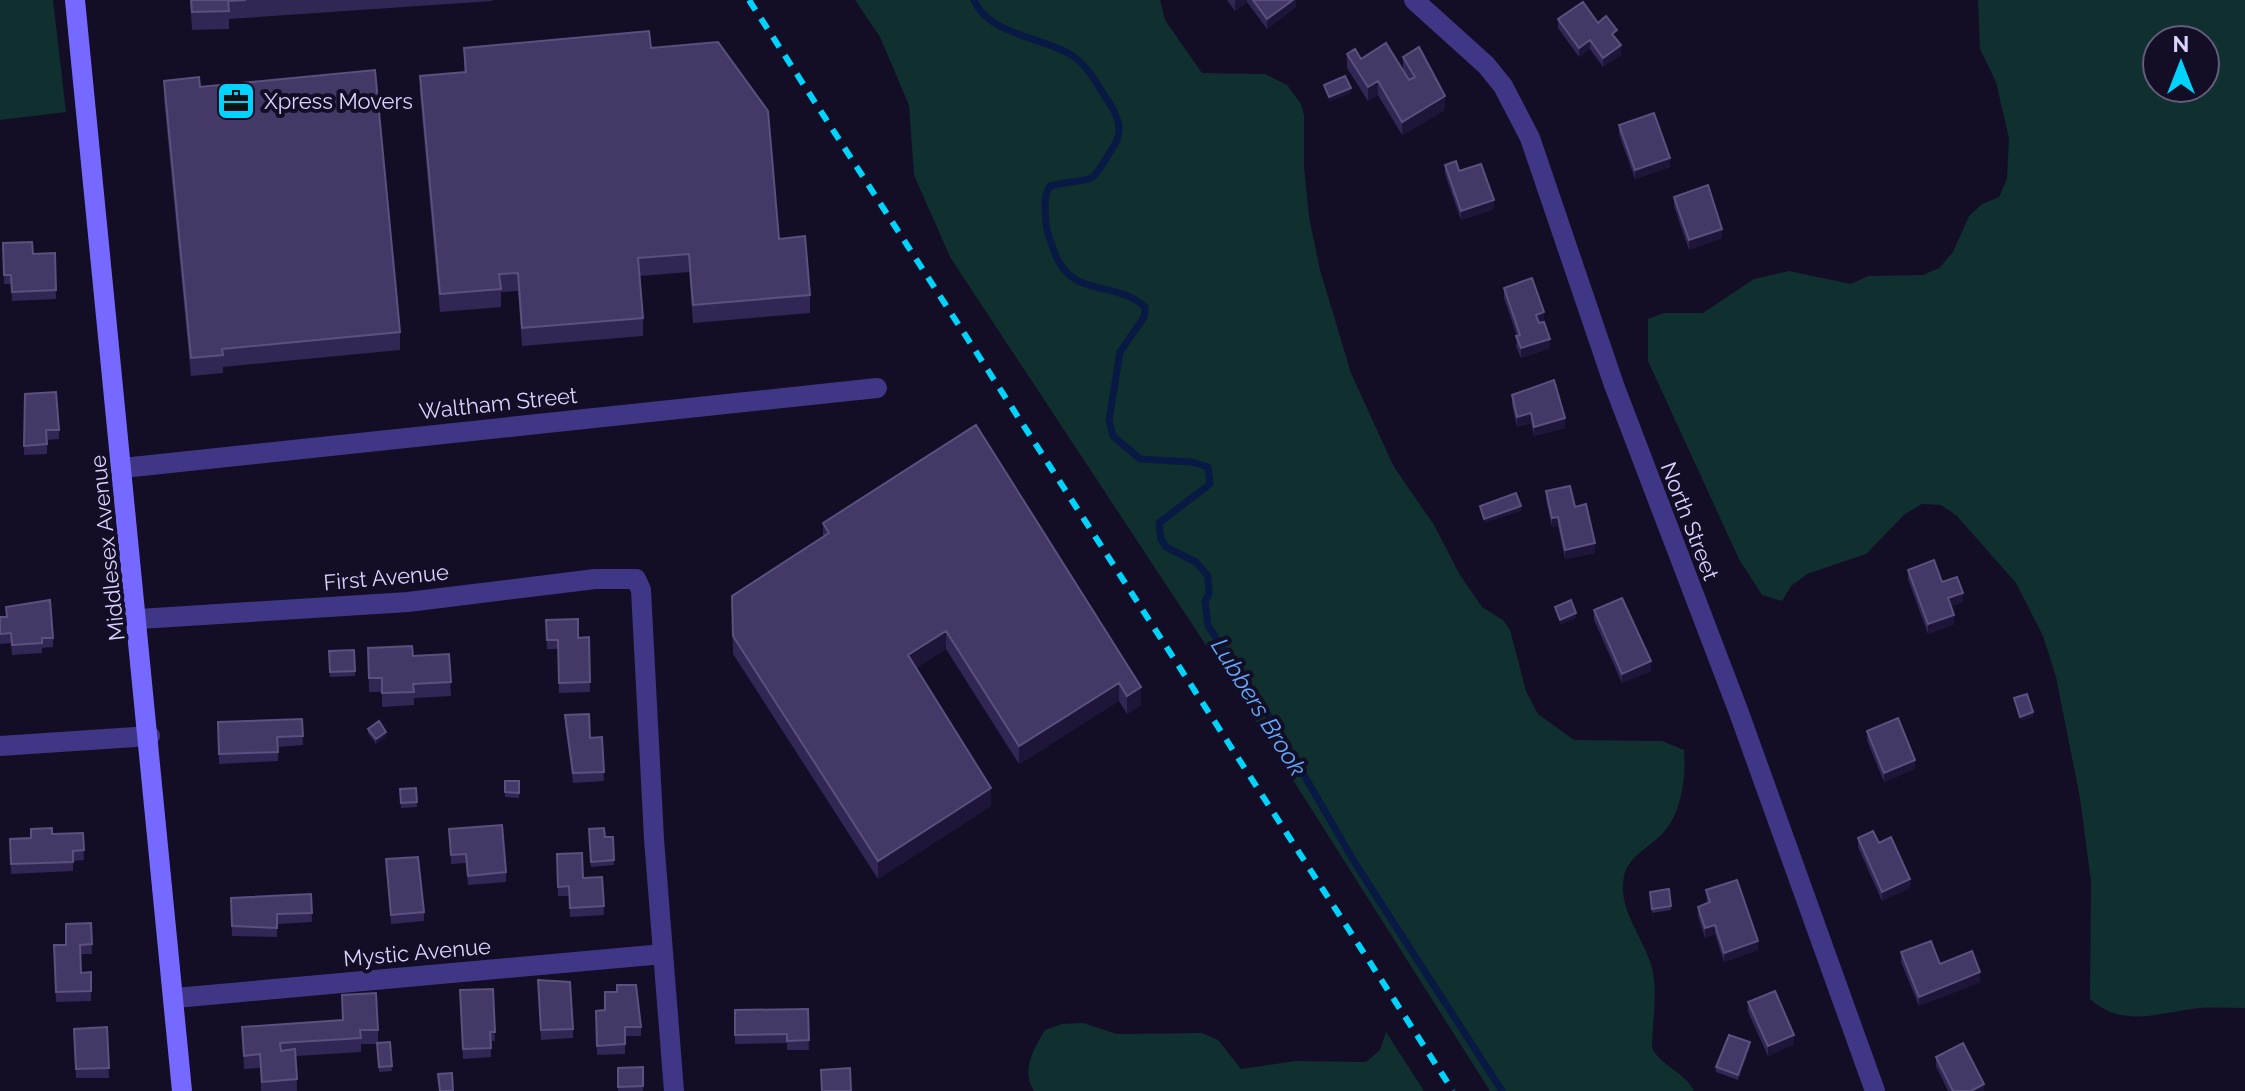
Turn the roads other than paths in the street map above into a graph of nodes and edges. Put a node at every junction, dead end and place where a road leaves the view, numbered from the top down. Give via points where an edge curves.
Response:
1 (75, 0) edge
2 (1414, 0) edge
3 (877, 388) dead end
4 (123, 468) junction
5 (139, 619) junction
6 (150, 736) junction
7 (0, 746) edge
8 (663, 954) junction
9 (175, 998) junction
10 (182, 1091) edge
11 (674, 1091) edge
12 (1875, 1091) edge

1 - 4 main road, Middlesex Avenue
2 - 12 street, North Street via 1486,65 1530,138 1646,473
3 - 4 street, Waltham Street
4 - 5 main road, Middlesex Avenue
5 - 6 main road, Middlesex Avenue
5 - 8 street, First Avenue via 408,602 595,579 636,579 641,590
6 - 7 street
6 - 9 main road, Middlesex Avenue
8 - 9 street, Mystic Avenue
8 - 11 street
9 - 10 main road, Middlesex Avenue

